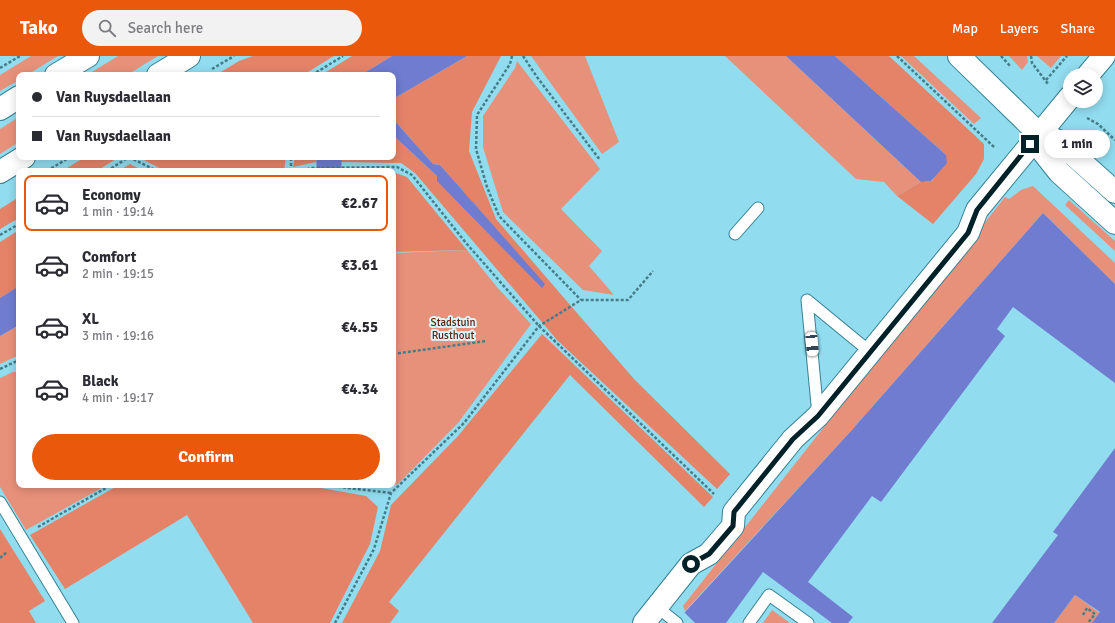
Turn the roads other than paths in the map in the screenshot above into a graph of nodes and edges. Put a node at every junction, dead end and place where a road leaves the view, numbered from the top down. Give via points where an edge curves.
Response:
1 (88, 56) edge
2 (189, 56) edge
3 (958, 56) edge
4 (1104, 56) edge
5 (1094, 68) edge
6 (61, 72) edge
7 (163, 72) edge
8 (16, 99) edge
9 (1063, 105) edge
10 (0, 109) edge
11 (1038, 133) junction
12 (19, 160) edge
13 (0, 172) edge
14 (1115, 192) edge
15 (758, 208) dead end
16 (1115, 223) edge
17 (735, 234) dead end
18 (869, 351) junction
19 (818, 416) junction
20 (0, 502) edge
21 (651, 615) edge
22 (73, 623) edge
23 (676, 623) edge
24 (749, 623) edge
25 (808, 623) edge

1 - 6 street
2 - 7 street
3 - 11 street
4 - 5 street
8 - 10 street
9 - 11 street
11 - 14 street via 1058,141
11 - 16 street via 1044,153 1059,172
11 - 18 street via 977,210 968,233
12 - 13 street
15 - 17 lane
18 - 19 street
18 - 19 lane via 807,300
19 - 21 street via 793,439 734,512 733,526 709,554 691,564
20 - 22 lane
21 - 23 lane
24 - 25 lane via 769,595

